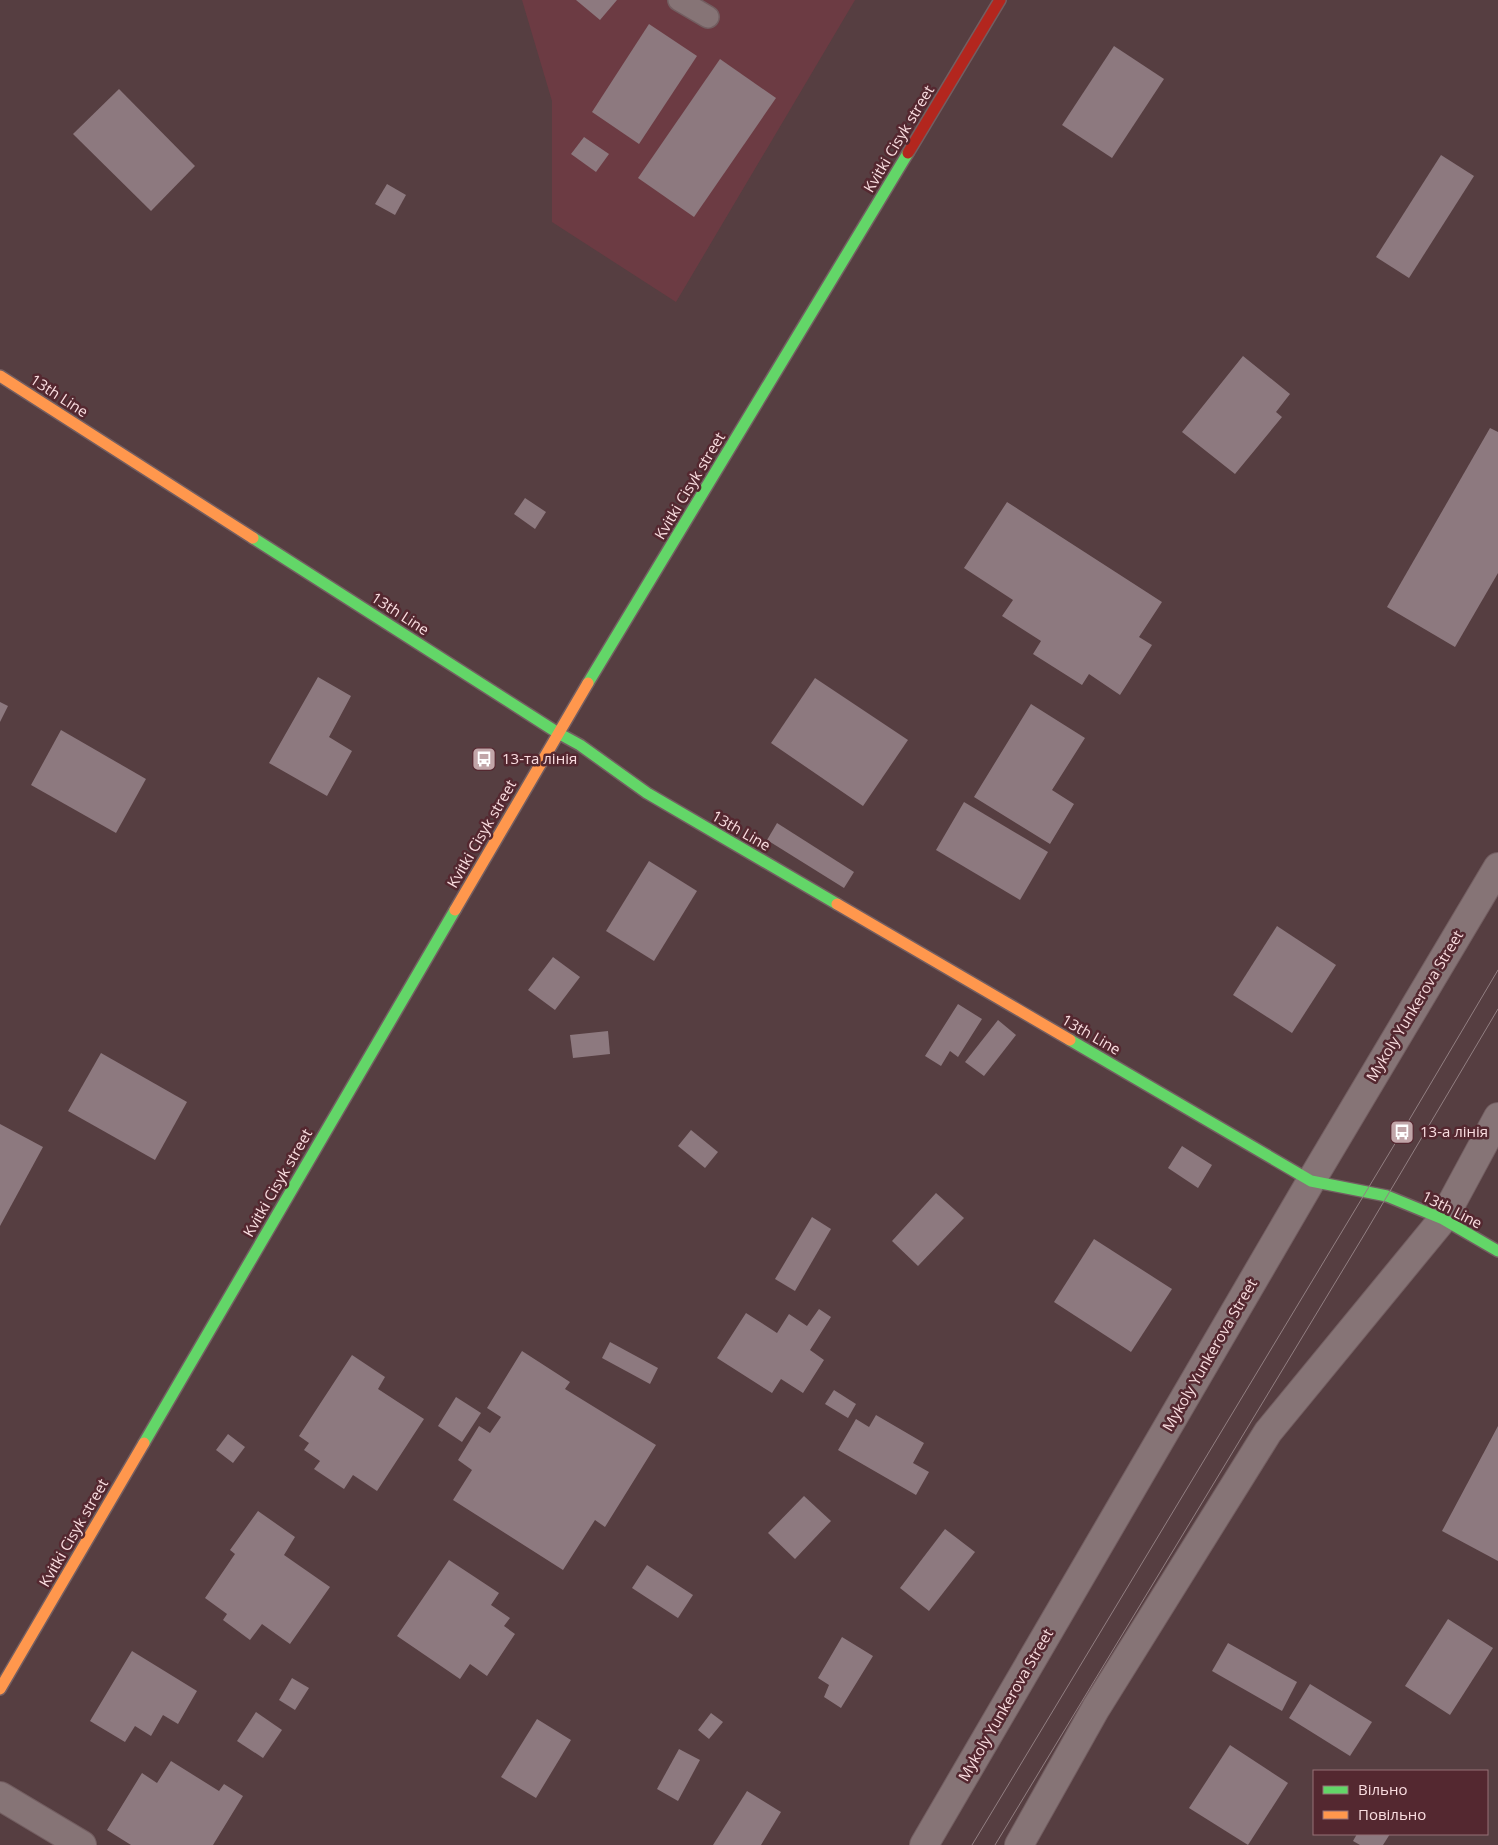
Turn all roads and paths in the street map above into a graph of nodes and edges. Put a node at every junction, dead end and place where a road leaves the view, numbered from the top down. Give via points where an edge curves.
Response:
1 (679, 0) edge
2 (1000, 0) edge
3 (708, 17) dead end
4 (0, 376) edge
5 (558, 733) junction
6 (1498, 867) edge
7 (1498, 1117) edge
8 (1311, 1181) junction
9 (1443, 1219) junction
10 (1498, 1251) edge
11 (0, 1689) edge
12 (0, 1796) edge
13 (82, 1845) edge
14 (924, 1845) edge
15 (1019, 1845) edge

1 - 3 lane
2 - 5 street, Kvitki Cisyk street
4 - 5 street, 13th Line
5 - 8 street, 13th Line via 580,744 647,793
5 - 11 street, Kvitki Cisyk street
6 - 8 street, Mykoly Yunkerova Street
7 - 9 street
8 - 9 street, 13th Line via 1387,1196
8 - 14 street, Mykoly Yunkerova Street
9 - 10 street, 13th Line
9 - 15 street via 1268,1432 1096,1708
12 - 13 street

